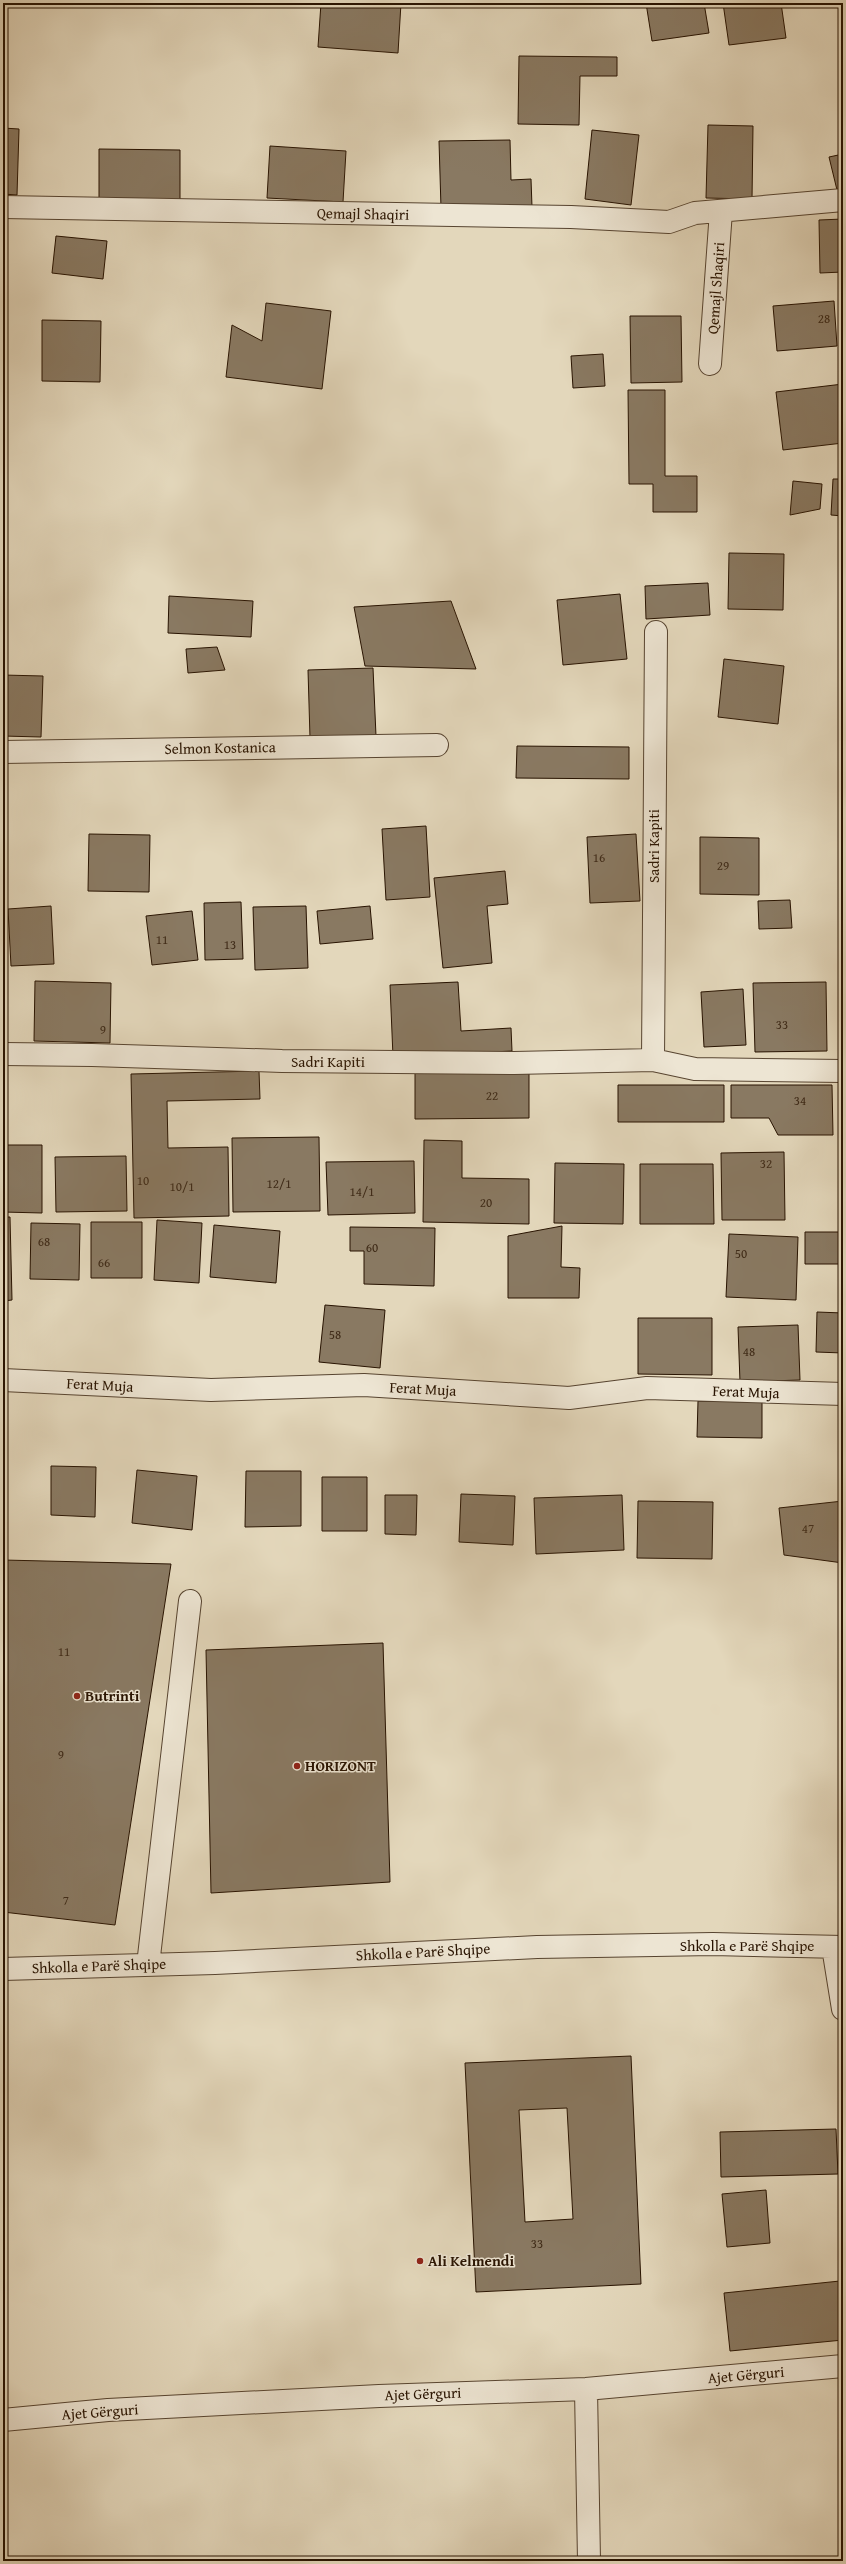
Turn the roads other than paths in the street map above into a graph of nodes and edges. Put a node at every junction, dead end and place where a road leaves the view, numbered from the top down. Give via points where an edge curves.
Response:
1 (843, 200) edge
2 (3, 207) edge
3 (721, 211) junction
4 (710, 364) dead end
5 (656, 632) dead end
6 (437, 745) dead end
7 (3, 752) edge
8 (3, 1054) edge
9 (653, 1060) junction
10 (843, 1072) edge
11 (3, 1380) edge
12 (843, 1394) edge
13 (190, 1601) dead end
14 (838, 1947) edge
15 (148, 1965) junction
16 (3, 1969) edge
17 (843, 2009) edge
18 (843, 2366) edge
19 (586, 2389) junction
20 (3, 2420) edge
21 (589, 2561) edge

1 - 3 street, Qemajl Shaqiri
2 - 3 street, Qemajl Shaqiri via 571,217 669,222 695,213
3 - 4 street, Qemajl Shaqiri
5 - 9 street, Sadri Kapiti
6 - 7 street, Selmon Kostanica
8 - 9 street, Sadri Kapiti via 290,1062 514,1063
9 - 10 street, Sadri Kapiti via 695,1069
11 - 12 street, Ferat Muja via 211,1390 364,1386 569,1398 647,1388
13 - 15 street
14 - 15 street, Shkolla e Parë Shqipe via 713,1944 537,1946
14 - 17 street
15 - 16 street, Shkolla e Parë Shqipe
18 - 19 street, Ajet Gërguri
19 - 20 street, Ajet Gërguri via 371,2396 108,2410
19 - 21 street

